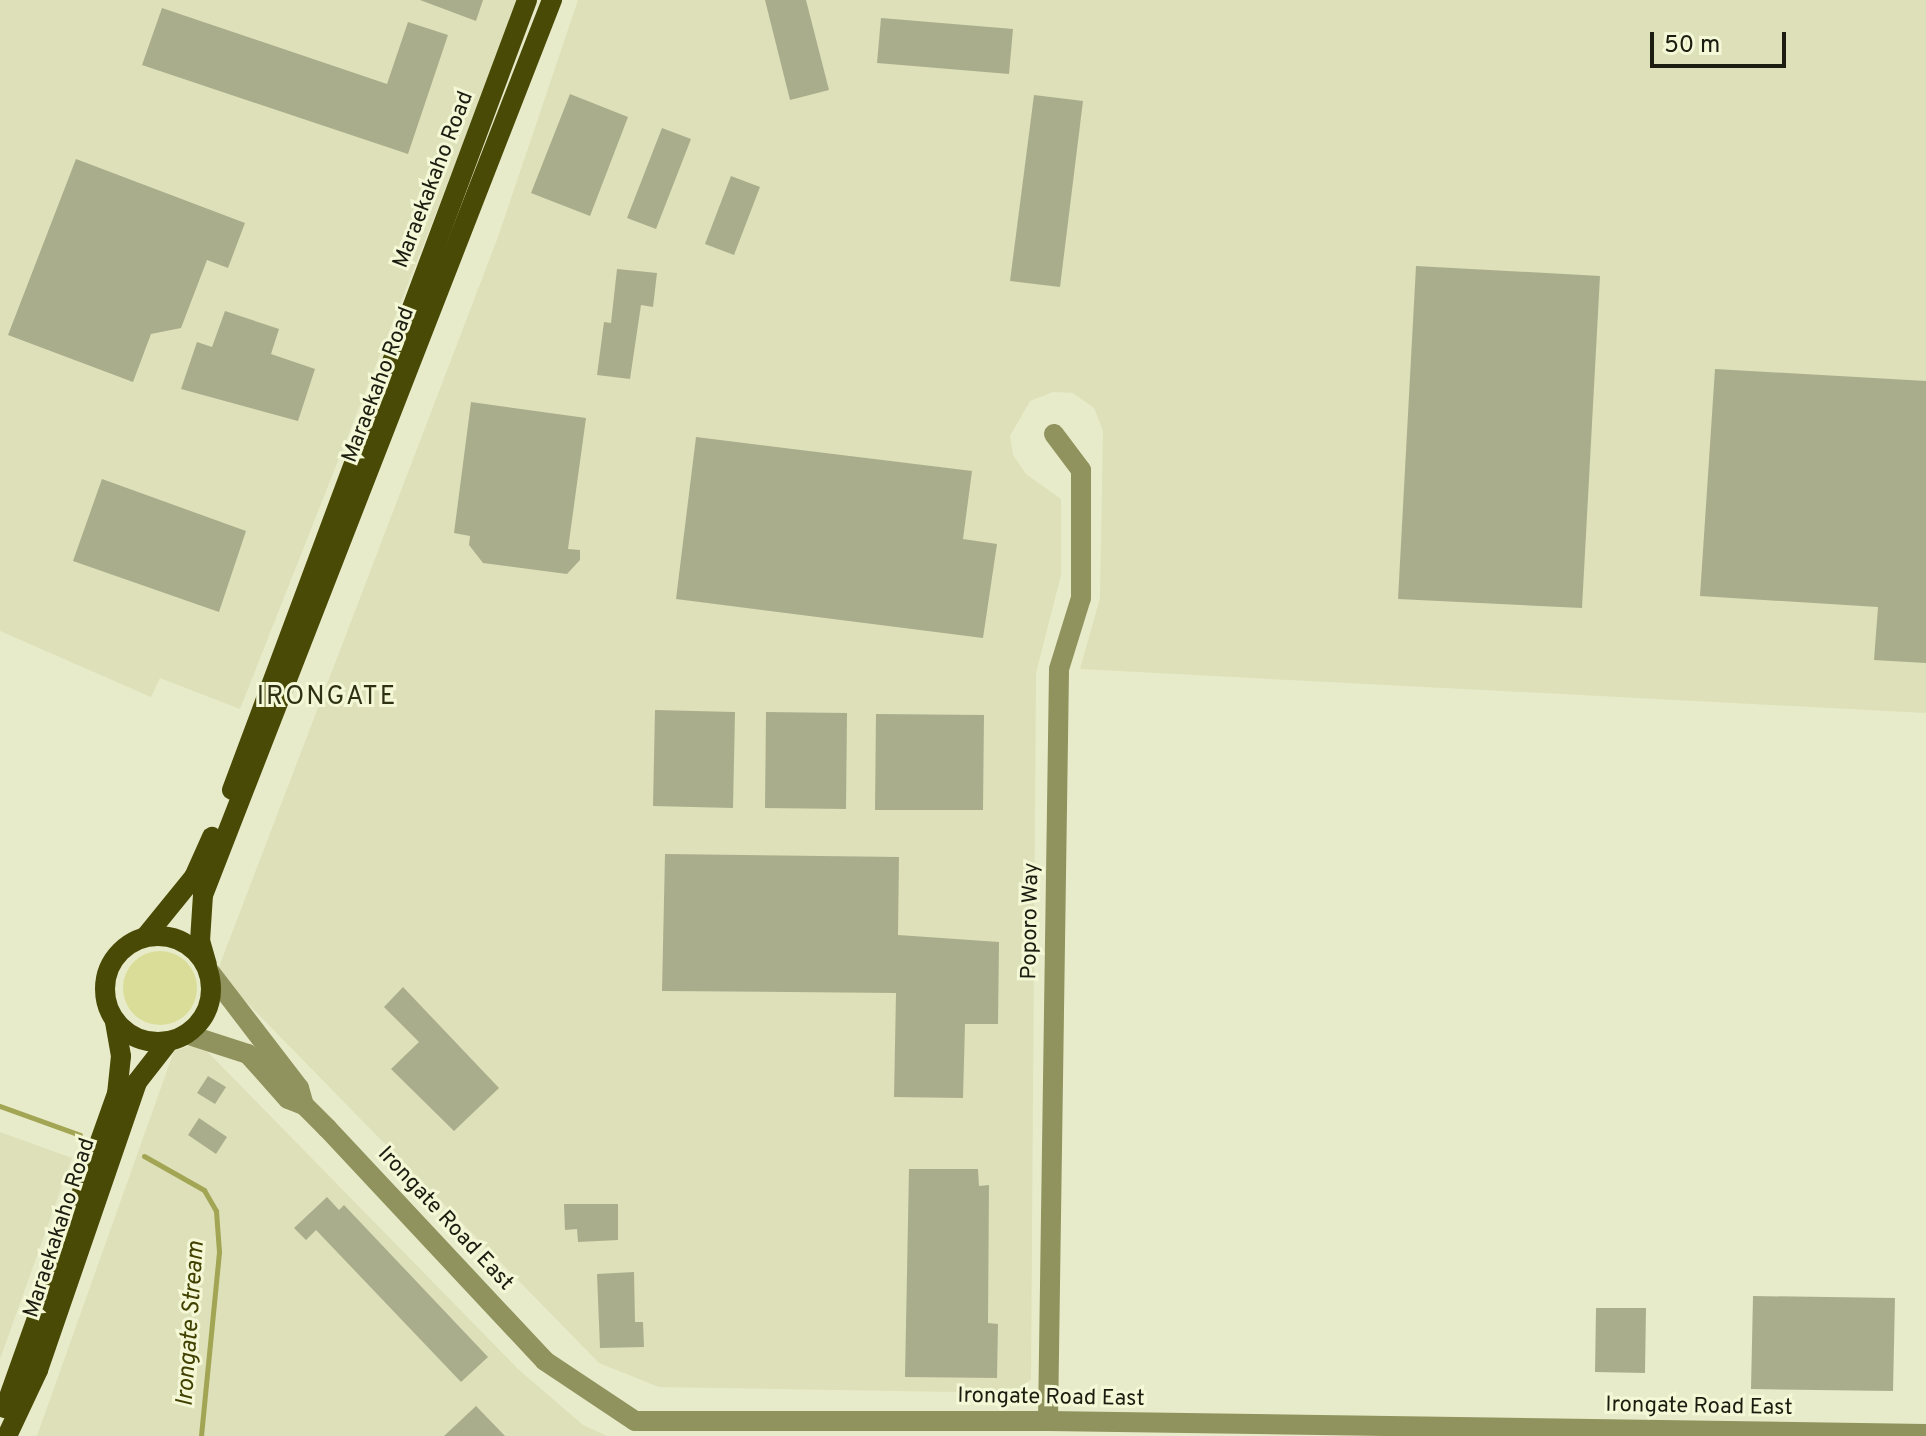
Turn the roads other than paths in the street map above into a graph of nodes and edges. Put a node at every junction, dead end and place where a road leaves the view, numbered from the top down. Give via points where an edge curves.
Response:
1 (527, 0) edge
2 (552, 0) edge
3 (1054, 434) dead end
4 (242, 784) junction
5 (146, 936) junction
6 (208, 968) junction
7 (115, 1021) junction
8 (177, 1037) junction
9 (304, 1105) junction
10 (1048, 1421) junction
11 (0, 1428) edge
12 (1375, 1432) edge
13 (1926, 1434) edge
14 (7, 1436) edge

1 - 4 main road, Maraekakaho Road
2 - 4 main road, Maraekaho Road
3 - 10 street, Poporo Way via 1081,470 1081,598 1059,669
4 - 5 main road via 194,877
4 - 6 main road, Maraekakaho Road via 203,895 200,941
5 - 6 main road via 181,940
5 - 7 main road via 129,944 107,971 106,997
6 - 8 main road via 211,1000 204,1017
6 - 9 street via 299,1088
7 - 8 main road via 143,1040
7 - 11 main road, Maraekakaho Road via 121,1071 104,1133
8 - 9 street via 248,1054 288,1099
8 - 14 main road, Maraekakaho Road via 137,1082 38,1370
9 - 10 street, Irongate Road East via 545,1361 635,1421
10 - 12 street, Irongate Road East
12 - 13 street, Irongate Road East

